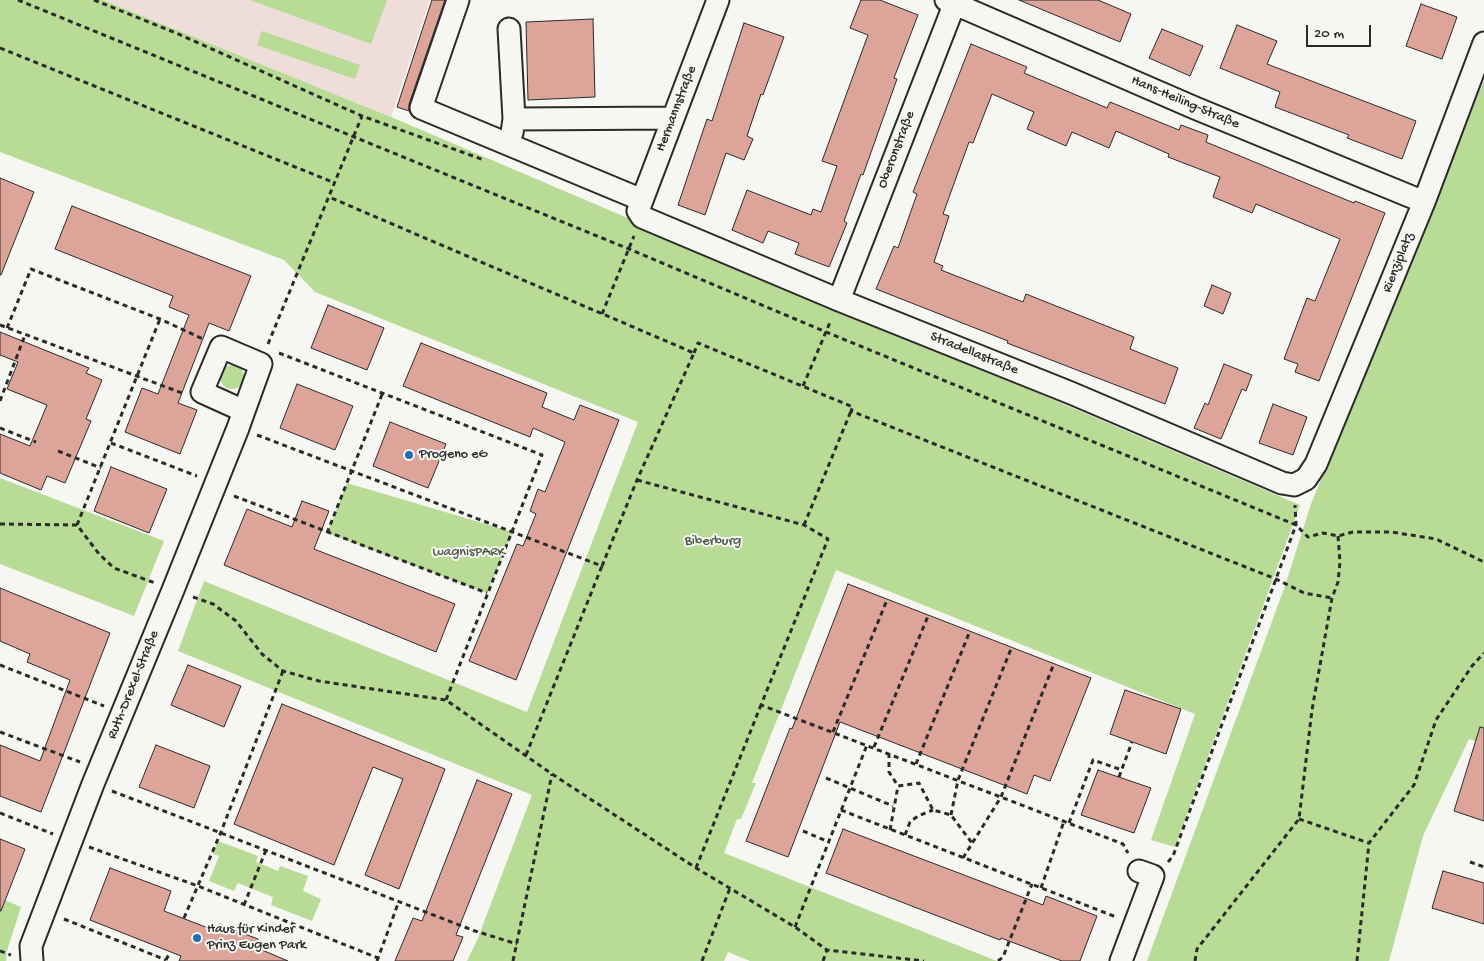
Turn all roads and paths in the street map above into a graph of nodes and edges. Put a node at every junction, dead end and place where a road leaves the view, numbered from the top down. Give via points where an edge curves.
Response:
1 (18, 0) edge
2 (94, 0) edge
3 (458, 0) edge
4 (718, 0) edge
5 (952, 1) edge
6 (508, 29) dead end
7 (1484, 43) edge
8 (0, 48) edge
9 (362, 116) junction
10 (673, 118) junction
11 (514, 120) junction
12 (353, 138) junction
13 (510, 145) junction
14 (492, 163) dead end
15 (335, 183) junction
16 (329, 197) junction
17 (1424, 202) junction
18 (642, 209) junction
19 (629, 249) junction
20 (839, 300) junction
21 (602, 314) junction
22 (160, 319) junction
23 (0, 325) edge
24 (7, 328) junction
25 (826, 332) junction
26 (25, 335) junction
27 (221, 347) junction
28 (694, 353) junction
29 (264, 356) junction
30 (137, 378) junction
31 (804, 386) junction
32 (202, 392) junction
33 (383, 392) junction
34 (0, 401) edge
35 (851, 411) junction
36 (241, 419) junction
37 (0, 428) edge
38 (36, 442) dead end
39 (111, 443) junction
40 (58, 450) dead end
41 (101, 468) junction
42 (352, 471) junction
43 (637, 480) junction
44 (1300, 482) junction
45 (214, 485) junction
46 (0, 524) edge
47 (804, 525) junction
48 (1296, 525) junction
49 (77, 526) junction
50 (513, 532) junction
51 (328, 533) junction
52 (1338, 536) junction
53 (1484, 562) edge
54 (602, 566) junction
55 (1276, 579) junction
56 (172, 590) junction
57 (488, 593) junction
58 (1332, 598) junction
59 (886, 600) dead end
60 (928, 616) dead end
61 (970, 631) dead end
62 (1011, 649) dead end
63 (1484, 653) edge
64 (0, 665) edge
65 (1053, 666) dead end
66 (283, 671) junction
67 (446, 700) junction
68 (761, 705) junction
69 (122, 713) junction
70 (0, 732) edge
71 (833, 732) junction
72 (1132, 742) dead end
73 (868, 745) junction
74 (874, 747) junction
75 (889, 753) junction
76 (526, 755) junction
77 (916, 764) junction
78 (1122, 770) junction
79 (552, 774) junction
80 (96, 777) junction
81 (1119, 777) dead end
82 (826, 778) dead end
83 (958, 780) junction
84 (898, 786) junction
85 (850, 788) junction
86 (1001, 797) junction
87 (893, 806) junction
88 (841, 810) junction
89 (933, 810) junction
90 (0, 813) edge
91 (951, 815) junction
92 (1298, 819) junction
93 (1064, 822) junction
94 (1069, 823) junction
95 (890, 830) junction
96 (803, 831) dead end
97 (221, 832) junction
98 (905, 835) junction
99 (71, 841) junction
100 (829, 842) junction
101 (972, 843) junction
102 (1369, 844) junction
103 (266, 850) junction
104 (963, 858) junction
105 (1470, 862) dead end
106 (1484, 867) edge
107 (696, 868) junction
108 (1146, 873) junction
109 (1032, 884) junction
110 (198, 886) junction
111 (730, 888) junction
112 (1041, 888) junction
113 (399, 901) junction
114 (244, 904) junction
115 (44, 911) junction
116 (184, 918) dead end
117 (1134, 925) junction
118 (796, 927) junction
119 (517, 944) junction
120 (827, 950) junction
121 (170, 952) dead end
122 (166, 960) edge
123 (377, 960) edge
124 (32, 961) edge
125 (513, 961) edge
126 (702, 961) edge
127 (822, 961) edge
128 (924, 961) edge
129 (998, 961) edge
130 (1121, 961) edge
131 (1196, 961) edge
132 (1357, 961) edge

1 - 12 path
2 - 9 path
3 - 13 street, Stradellastraße via 421,108
4 - 10 street, Hermannstraße
5 - 17 street, Hans-Heiling-Straße via 1196,108
5 - 20 street, Oberonstraße
6 - 11 street
7 - 17 street, Rienziplatz
8 - 15 path
9 - 12 path
9 - 14 path
10 - 11 street
10 - 18 street, Hermannstraße
11 - 13 street
12 - 15 path
12 - 19 path
13 - 18 street, Stradellastraße
15 - 16 path
16 - 21 path
16 - 29 path
17 - 44 street, Rienziplatz via 1316,464
18 - 19 path
18 - 20 street, Stradellastraße
19 - 21 path
19 - 25 path
20 - 25 path
20 - 44 street, Stradellastraße via 1071,393 1282,483
21 - 28 path
22 - 24 path via 31,269
22 - 27 path
22 - 30 path
23 - 24 path
24 - 26 path
25 - 31 path
25 - 48 path
26 - 30 path
26 - 34 path
27 - 29 street
27 - 32 street
28 - 31 path via 698,343
28 - 43 path
29 - 33 path
29 - 36 street, Ruth-Drexel-Straße
30 - 32 path via 186,395
30 - 39 path
31 - 35 path via 853,407
32 - 36 street
33 - 42 path
33 - 50 path via 542,455
35 - 47 path
35 - 55 path
36 - 42 path
36 - 45 street, Ruth-Drexel-Straße
37 - 38 path
39 - 41 path
39 - 45 path
40 - 41 path
41 - 49 path
42 - 50 path
42 - 51 path
43 - 47 path
43 - 54 path
44 - 48 path
45 - 51 path
45 - 56 street, Ruth-Drexel-Straße
46 - 49 path
47 - 68 path via 828,539
48 - 52 path via 1308,537 1323,533
48 - 55 path
49 - 56 path via 114,568
50 - 54 path
50 - 57 path
51 - 57 path
52 - 53 path via 1353,532 1391,532 1436,539
52 - 58 path via 1339,572
54 - 76 path
55 - 58 path via 1304,592
55 - 108 path via 1173,856
56 - 66 path via 212,604 236,620 262,654
56 - 69 street, Ruth-Drexel-Straße
57 - 67 path
58 - 92 path via 1312,710
59 - 71 path
60 - 74 path
61 - 77 path
62 - 83 path
63 - 102 path via 1436,720 1414,785
64 - 69 path
65 - 86 path
66 - 67 path via 318,681
66 - 97 path
67 - 76 path
68 - 71 path
68 - 107 path
69 - 80 street, Ruth-Drexel-Straße
70 - 80 path
71 - 73 path
72 - 78 path
73 - 74 path
73 - 85 path
74 - 75 path
75 - 77 path
75 - 84 path via 889,772
76 - 79 path
77 - 83 path
78 - 81 path
78 - 94 path via 1093,760
79 - 107 path
79 - 119 path
80 - 97 path
80 - 99 street, Ruth-Drexel-Straße
82 - 85 path
83 - 86 path
83 - 91 path
84 - 87 path
84 - 89 path via 919,784
85 - 87 path
85 - 88 path
86 - 93 path
86 - 101 path
87 - 95 path
88 - 95 path
88 - 100 path
89 - 91 path
89 - 98 path via 910,822
90 - 99 path
91 - 101 path
92 - 102 path
92 - 131 path via 1197,950
93 - 94 path
93 - 112 path
94 - 108 path via 1123,844
95 - 98 path
96 - 100 path
97 - 103 path
97 - 110 path
98 - 104 path
99 - 110 path
99 - 115 street, Ruth-Drexel-Straße
100 - 118 path
101 - 104 path
102 - 132 path
103 - 113 path
103 - 114 path
104 - 109 path
105 - 106 path
107 - 111 path
108 - 117 street
109 - 112 path
109 - 129 path
110 - 114 path
110 - 116 path
111 - 118 path
111 - 126 path
112 - 117 path
113 - 119 path
113 - 123 path
114 - 123 path
115 - 122 path
115 - 124 street, Ruth-Drexel-Straße via 31,946
117 - 130 street
118 - 120 path
119 - 125 path
120 - 127 path
120 - 128 path
121 - 122 path

